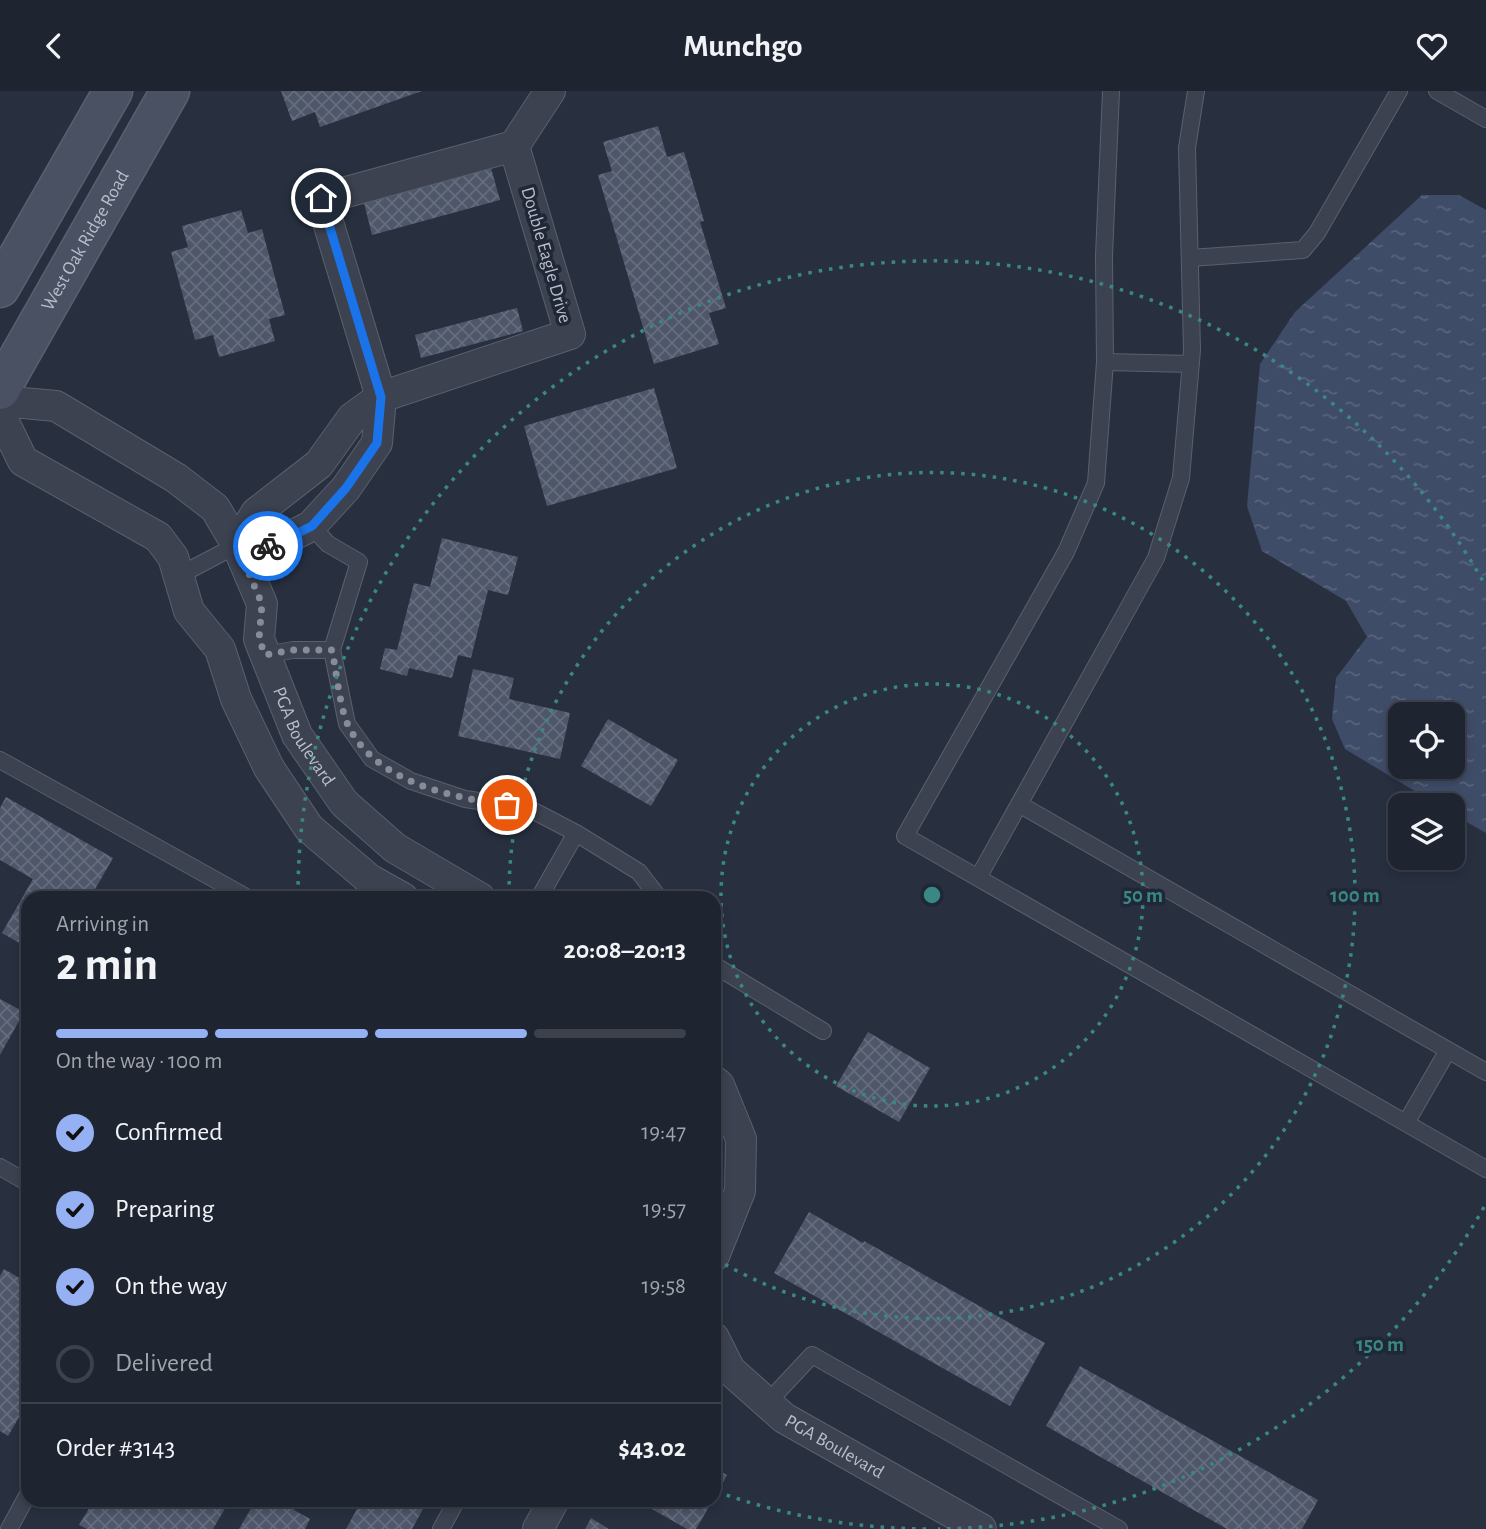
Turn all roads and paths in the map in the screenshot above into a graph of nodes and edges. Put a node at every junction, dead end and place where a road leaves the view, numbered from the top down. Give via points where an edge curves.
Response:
1 (113, 91) edge
2 (170, 91) edge
3 (550, 91) edge
4 (1111, 91) edge
5 (1196, 91) edge
6 (1399, 91) edge
7 (1437, 91) edge
8 (1486, 118) edge
9 (514, 146) junction
10 (1190, 258) junction
11 (0, 288) edge
12 (1105, 362) junction
13 (1191, 364) junction
14 (0, 390) edge
15 (381, 397) junction
16 (0, 401) edge
17 (0, 414) edge
18 (312, 526) junction
19 (237, 545) junction
20 (180, 575) junction
21 (332, 650) junction
22 (265, 655) junction
23 (0, 760) edge
24 (1019, 804) junction
25 (576, 833) junction
26 (978, 878) junction
27 (235, 891) edge
28 (390, 891) edge
29 (468, 891) edge
30 (543, 891) edge
31 (654, 891) edge
32 (721, 969) edge
33 (823, 1031) dead end
34 (1448, 1050) junction
35 (1486, 1072) edge
36 (721, 1090) edge
37 (1406, 1123) junction
38 (0, 1167) edge
39 (1486, 1169) edge
40 (21, 1179) edge
41 (721, 1238) edge
42 (721, 1352) edge
43 (767, 1403) junction
44 (21, 1507) edge
45 (453, 1507) edge
46 (550, 1507) edge
47 (9, 1529) edge
48 (441, 1529) edge
49 (538, 1529) edge
50 (981, 1529) edge
51 (1119, 1529) edge

1 - 11 street
2 - 14 street, West Oak Ridge Road
3 - 9 street
4 - 12 lane
5 - 10 lane via 1187,148
6 - 10 lane via 1303,250
7 - 8 lane
9 - 15 street, Double Eagle Drive via 569,334
9 - 15 street via 321,198
10 - 13 lane
12 - 13 lane
12 - 26 lane via 1096,483 1066,552 905,836
13 - 24 lane via 1181,478 1156,558
15 - 18 street via 377,443
15 - 19 street, Double Eagle Drive via 352,418 318,464 256,513
16 - 19 street, PGA Boulevard via 56,405 176,478 215,508
17 - 20 street via 23,461 158,537
18 - 19 street via 272,546
18 - 21 lane via 328,544 359,562
19 - 20 lane
19 - 22 street, PGA Boulevard via 262,604 259,639
20 - 28 street via 189,611 220,649 236,699 264,757 309,828 369,879
21 - 22 lane
21 - 25 lane via 347,724 373,759 411,781 465,799 528,808
22 - 29 street, PGA Boulevard via 297,735 344,803 395,848
23 - 27 lane
24 - 26 lane
24 - 34 lane
25 - 30 lane
25 - 31 lane via 639,872
26 - 37 lane
32 - 33 lane
34 - 35 lane
34 - 37 lane
36 - 41 street via 741,1139 740,1191
37 - 39 lane
38 - 40 lane
42 - 43 street, PGA Boulevard via 730,1370
43 - 50 street, PGA Boulevard via 784,1418
43 - 51 lane via 812,1355
44 - 47 lane
45 - 48 lane
46 - 49 street

